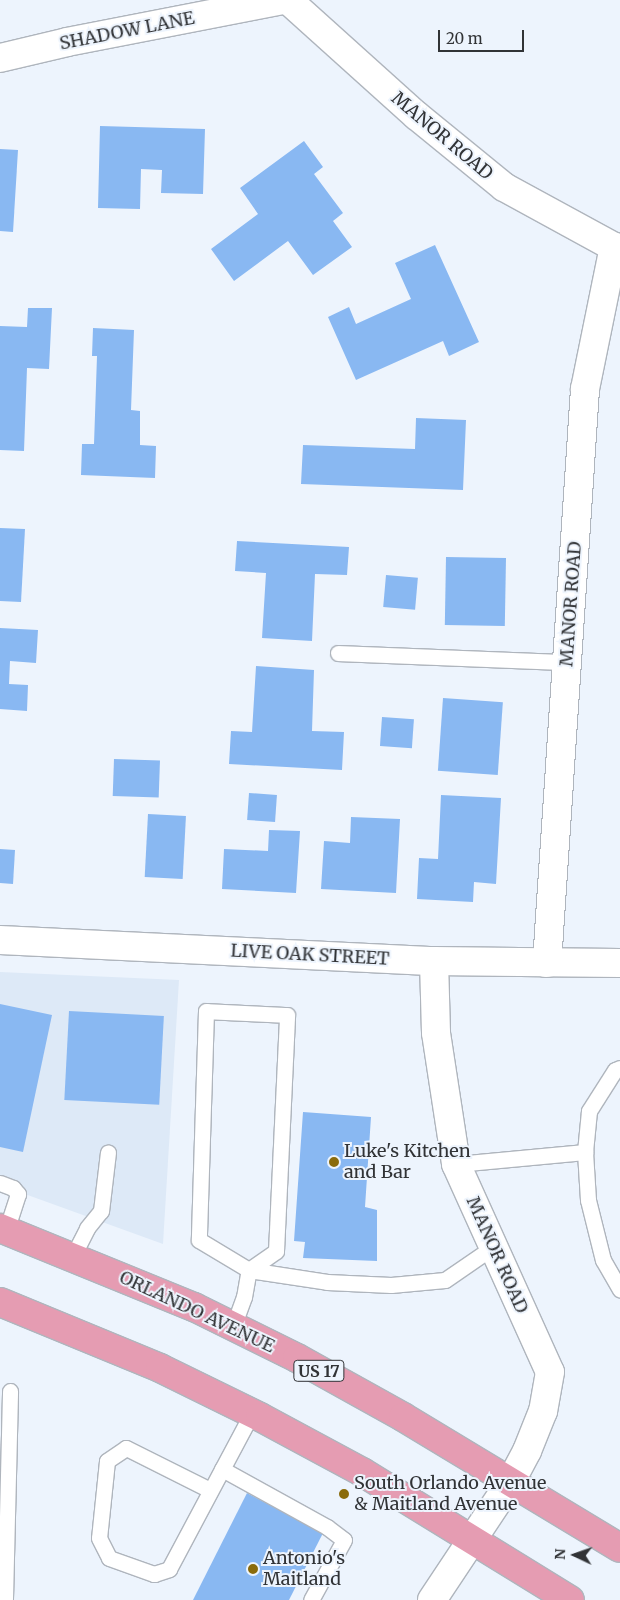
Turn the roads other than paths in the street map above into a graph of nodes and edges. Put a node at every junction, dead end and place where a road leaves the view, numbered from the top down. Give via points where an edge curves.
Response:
1 (283, 0) edge
2 (288, 0) edge
3 (0, 58) edge
4 (617, 247) edge
5 (338, 653) dead end
6 (567, 662) junction
7 (0, 940) edge
8 (434, 961) junction
9 (547, 962) junction
10 (620, 964) edge
11 (620, 1068) edge
12 (108, 1152) dead end
13 (585, 1152) junction
14 (456, 1164) junction
15 (0, 1183) edge
16 (3, 1229) edge
17 (493, 1247) junction
18 (73, 1256) junction
19 (249, 1270) junction
20 (620, 1290) edge
21 (0, 1302) edge
22 (233, 1326) junction
23 (10, 1391) dead end
24 (252, 1413) junction
25 (222, 1469) junction
26 (511, 1481) junction
27 (210, 1490) junction
28 (474, 1540) junction
29 (620, 1548) edge
30 (0, 1598) edge
31 (311, 1600) edge
32 (432, 1600) edge
33 (570, 1600) edge

1 - 3 street, SHADOW LANE
2 - 4 street, MANOR ROAD via 417,116 504,187
4 - 6 street, MANOR ROAD via 585,389
5 - 6 lane
6 - 9 street, MANOR ROAD
7 - 8 street, LIVE OAK STREET
8 - 9 street, LIVE OAK STREET
8 - 14 street, MANOR ROAD via 436,1033
9 - 10 street, LIVE OAK STREET
11 - 13 lane via 615,1070 589,1111
12 - 18 lane via 101,1211 87,1228
13 - 14 lane
13 - 20 lane via 588,1200 602,1260
14 - 17 street, MANOR ROAD
15 - 16 lane via 13,1188 18,1194
16 - 18 main road, ORLANDO AVENUE / US 17
17 - 19 lane via 445,1280 391,1285 327,1282
17 - 26 street, MANOR ROAD via 550,1372 543,1411
18 - 22 main road, ORLANDO AVENUE / US 17
19 - 19 lane via 276,1251 287,1015 206,1011 199,1240
19 - 22 lane via 244,1297
21 - 24 main road via 160,1368
22 - 26 main road, ORLANDO AVENUE / US 17 via 404,1417
23 - 30 lane via 5,1598
24 - 25 lane
24 - 28 main road via 362,1472
25 - 27 lane
25 - 31 lane via 327,1527 344,1540
26 - 28 street, MANOR ROAD
26 - 29 main road, ORLANDO AVENUE / US 17
27 - 27 lane via 169,1569 154,1574 109,1558 99,1538 106,1461 126,1448
28 - 32 street, MANOR ROAD
28 - 33 main road

